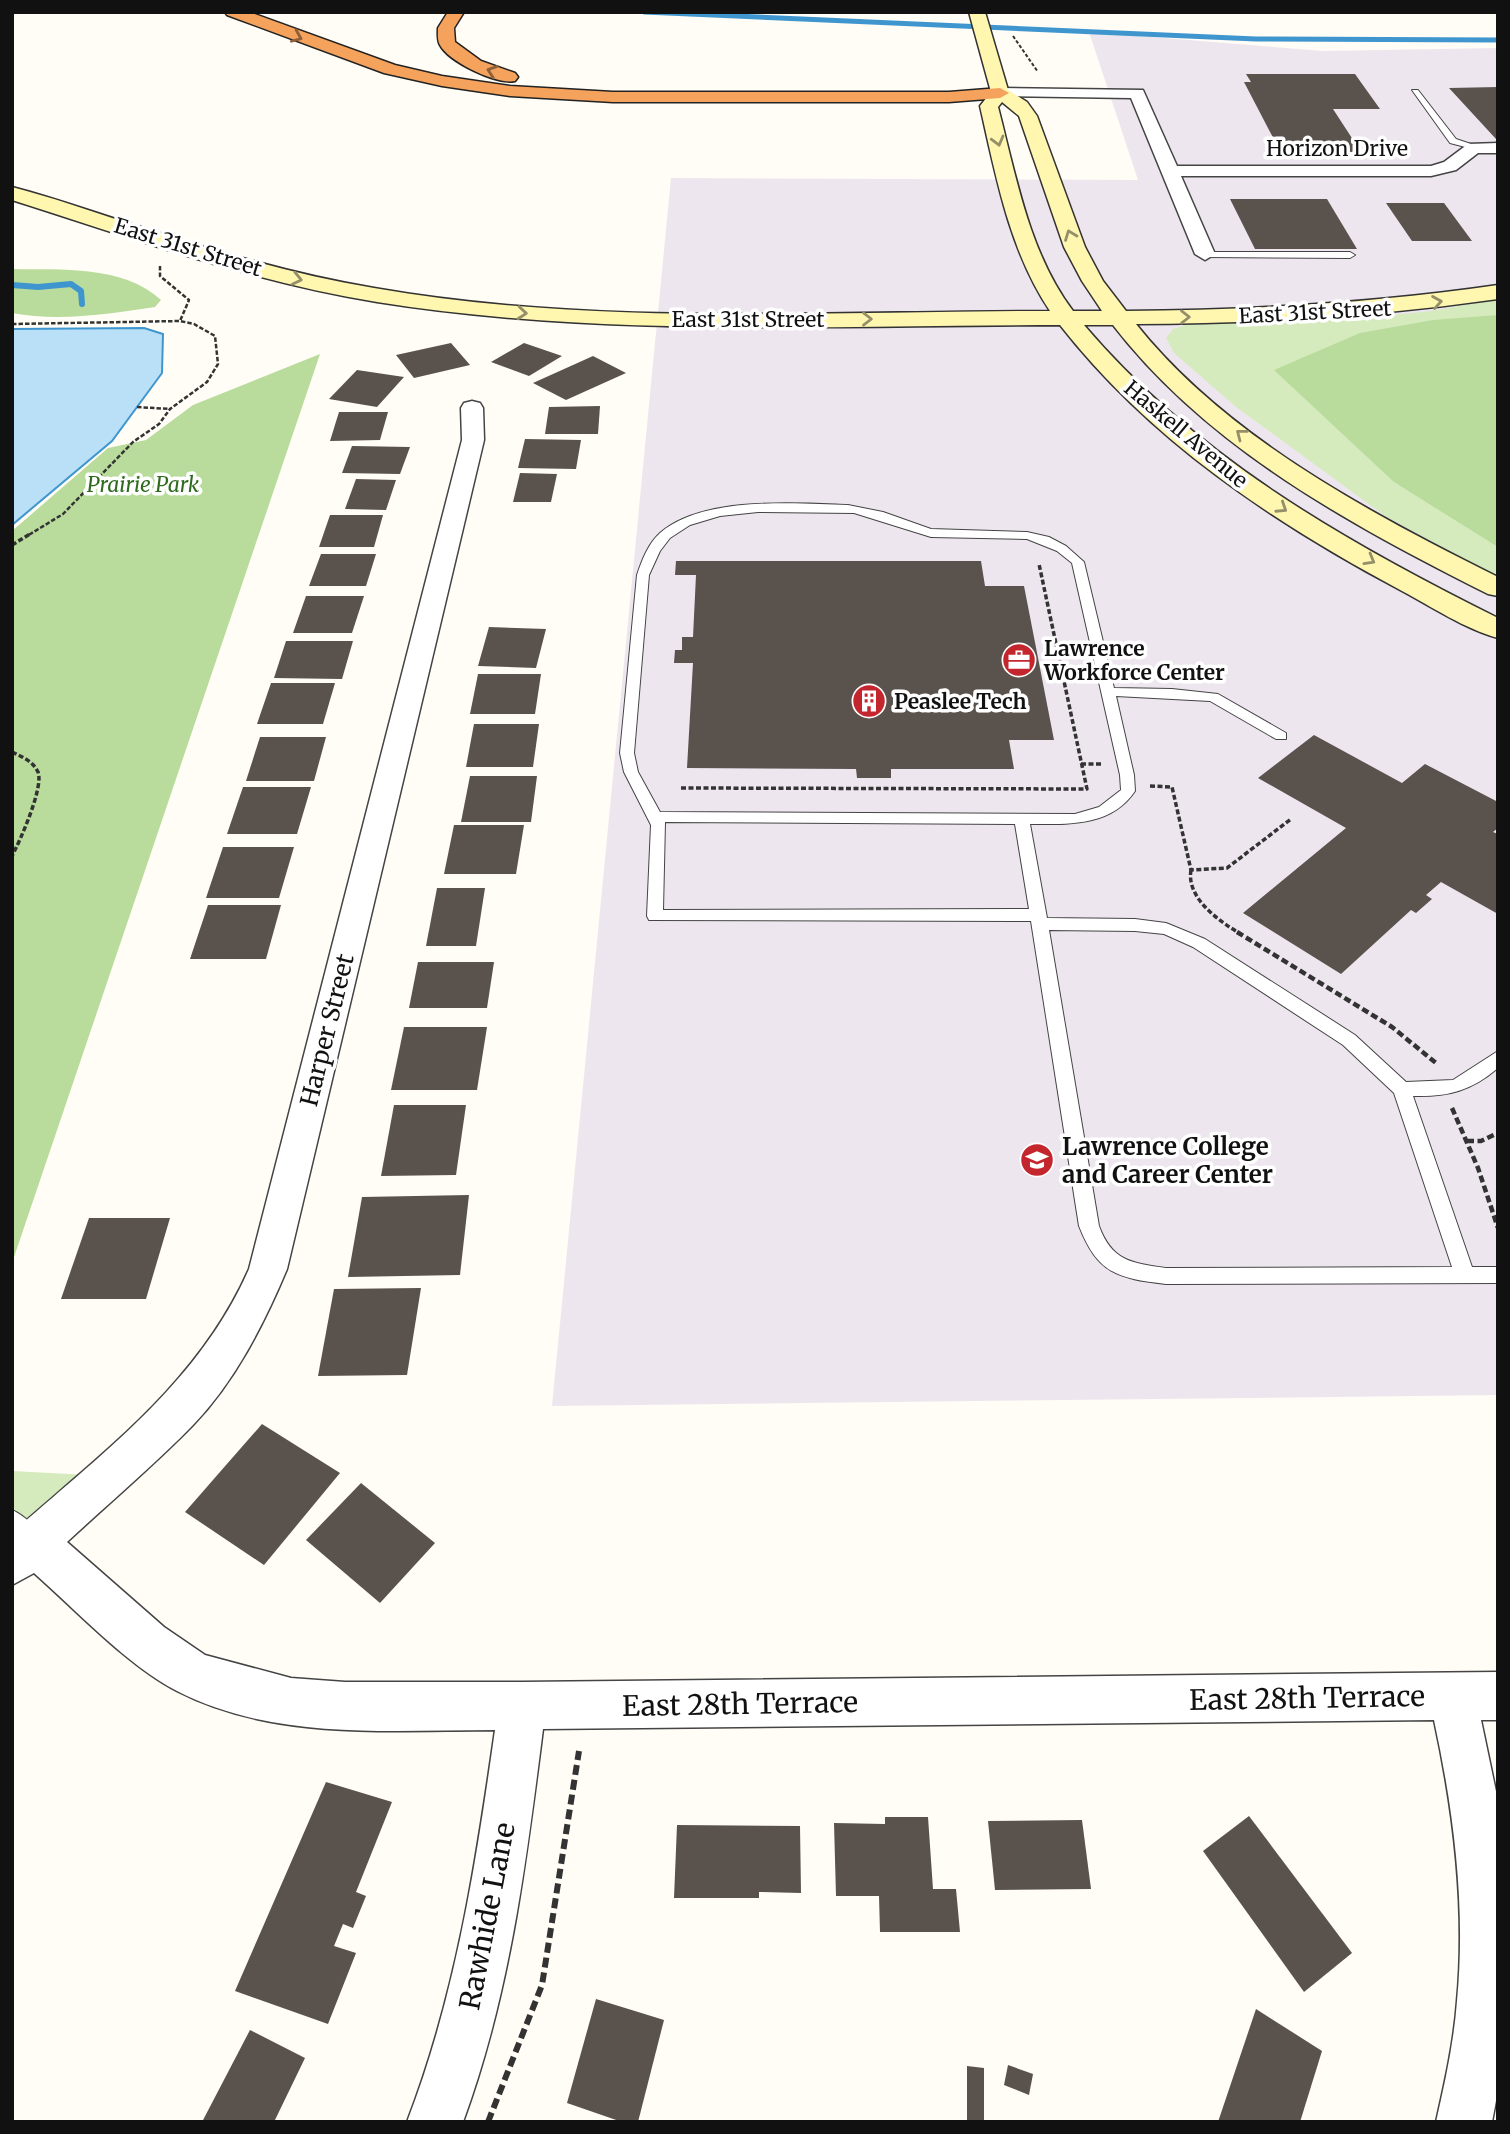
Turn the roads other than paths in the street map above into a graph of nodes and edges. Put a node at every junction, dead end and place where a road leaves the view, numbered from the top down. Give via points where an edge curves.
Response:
1 (233, 12) edge
2 (977, 13) edge
3 (453, 15) edge
4 (1415, 92) dead end
5 (1000, 93) junction
6 (1474, 148) junction
7 (1498, 148) edge
8 (1170, 171) junction
9 (12, 179) edge
10 (12, 193) edge
11 (1205, 254) joint
12 (1350, 255) dead end
13 (1401, 283) dead end
14 (1498, 292) edge
15 (1101, 295) junction
16 (1236, 295) dead end
17 (639, 297) dead end
18 (1049, 303) junction
19 (1121, 306) junction
20 (472, 408) dead end
21 (1498, 588) edge
22 (1498, 629) edge
23 (1108, 692) junction
24 (1281, 736) dead end
25 (657, 817) junction
26 (1022, 819) junction
27 (1039, 920) junction
28 (1498, 1058) edge
29 (1402, 1089) junction
30 (1465, 1275) junction
31 (1498, 1275) edge
32 (19, 1542) edge
33 (1475, 1696) edge
34 (522, 1706) junction
35 (435, 2122) edge
36 (1464, 2122) edge

1 -> 5 highway via 390,69 510,91 613,97
2 - 5 main road, Haskell Avenue
5 -> 3 highway via 543,84 503,75 459,56 447,43 446,28
4 - 6 lane via 1453,141
5 - 8 street via 1137,93
15 -> 5 main road, Haskell Avenue via 1073,244 1024,108
5 -> 18 main road, Haskell Avenue via 989,106 1024,239
6 - 7 street
6 - 8 street, Horizon Drive via 1450,166 1431,171
8 - 11 street
9 - 17 main road, East 31st Street via 245,247 358,272 510,291
10 -> 18 main road, East 31st Street via 276,274 467,307 663,319
11 - 12 lane
13 - 16 main road, East 31st Street
19 -> 14 main road, East 31st Street via 1317,314
15 - 18 main road, East 31st Street
15 - 19 main road, Haskell Avenue
18 - 19 main road, East 31st Street
18 -> 22 main road, Haskell Avenue via 1147,405 1256,491 1441,601
21 -> 19 main road, Haskell Avenue via 1388,531 1280,463 1176,380
20 - 32 street, Harper Street via 473,440 268,1269 251,1309 222,1356 180,1410
23 - 24 lane via 1213,697
23 - 25 lane via 1078,562 1054,542 1035,536 931,533 858,510 720,513 672,530 650,556 643,575 627,753 631,772
23 - 26 lane via 1128,791 1114,807 1097,816
25 - 26 lane
25 - 27 lane via 655,916
26 - 27 lane
27 - 29 lane via 1166,929 1199,943 1349,1040
27 - 30 lane via 1089,1226 1100,1251 1134,1272 1166,1276
28 - 29 lane via 1458,1087
29 - 30 lane
30 - 31 lane
32 - 34 street, East 28th Terrace via 192,1674 232,1688 291,1702 345,1706
33 - 34 street, East 28th Terrace
33 - 36 street via 1466,1756 1482,1866 1485,1982
34 - 35 street, Rawhide Lane via 498,1884 480,1974 453,2078

